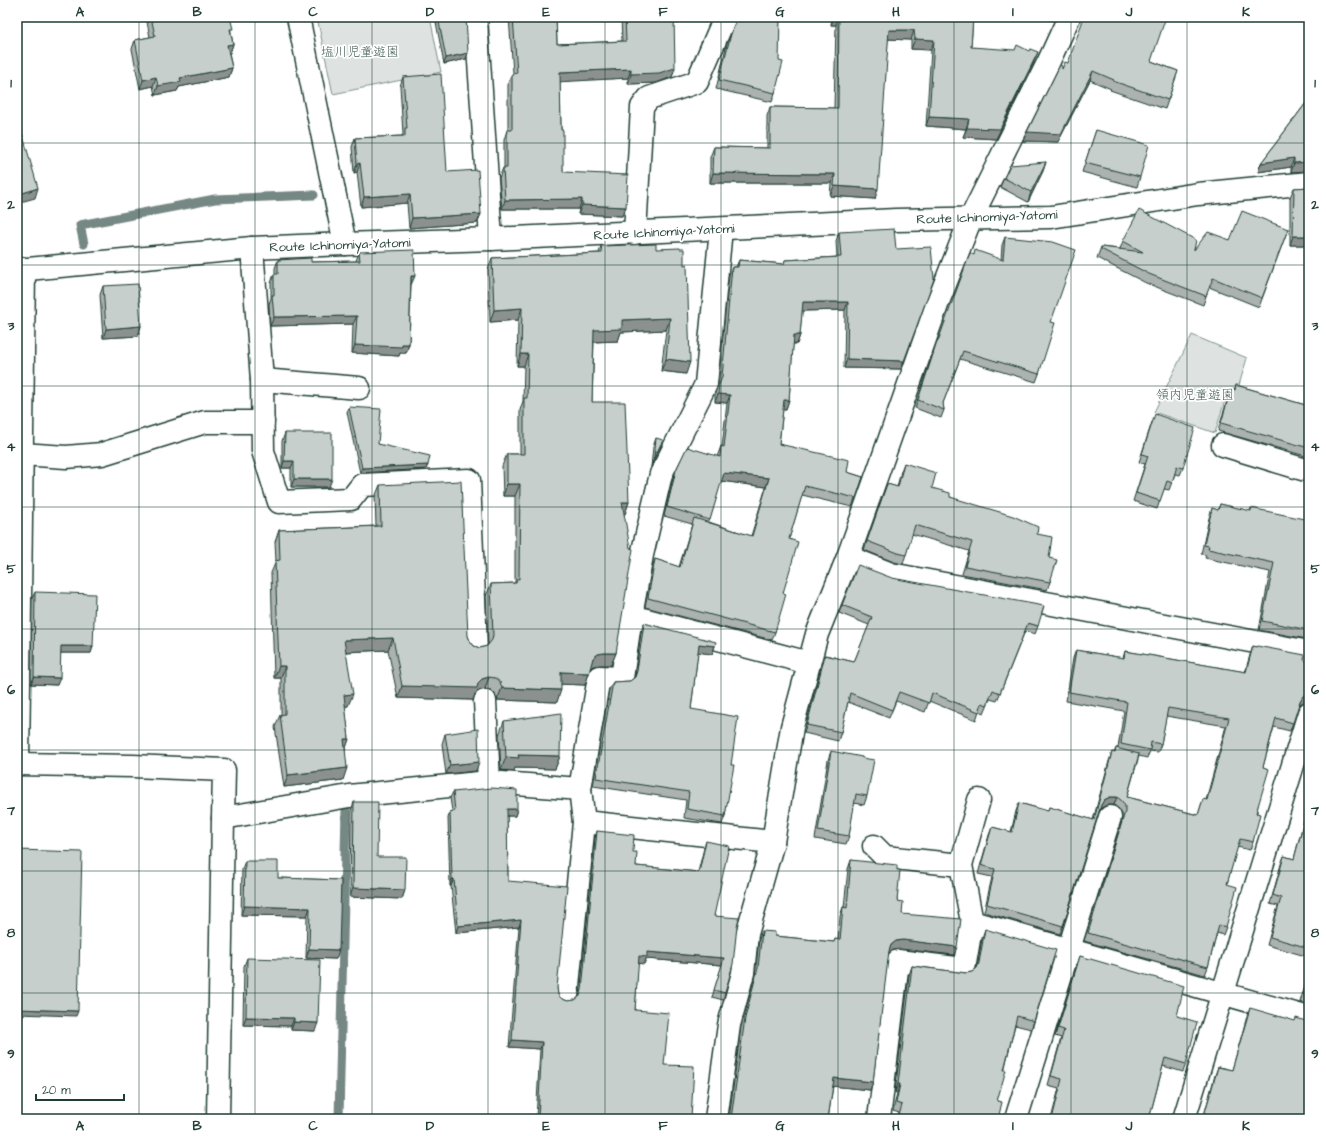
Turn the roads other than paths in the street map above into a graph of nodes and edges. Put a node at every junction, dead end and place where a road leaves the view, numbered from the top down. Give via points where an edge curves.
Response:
1 (298, 17) edge
2 (476, 17) edge
3 (725, 17) edge
4 (1069, 17) edge
5 (1309, 183) edge
6 (970, 218) junction
7 (721, 229) junction
8 (635, 233) junction
9 (491, 239) junction
10 (345, 244) junction
11 (252, 248) junction
12 (21, 269) edge
13 (262, 380) junction
14 (359, 388) dead end
15 (263, 422) junction
16 (1222, 446) dead end
17 (22, 454) junction
18 (1309, 471) edge
19 (848, 557) junction
20 (631, 616) junction
21 (476, 647) edge
22 (1309, 652) edge
23 (809, 663) junction
24 (485, 701) dead end
25 (1309, 713) edge
26 (18, 764) edge
27 (489, 782) junction
28 (580, 789) junction
29 (979, 800) dead end
30 (1110, 817) dead end
31 (223, 818) junction
32 (584, 822) junction
33 (773, 842) junction
34 (874, 846) dead end
35 (961, 865) junction
36 (972, 922) junction
37 (1069, 950) junction
38 (1223, 994) junction
39 (567, 996) dead end
40 (1309, 1018) edge
41 (218, 1119) edge
42 (716, 1119) edge
43 (879, 1119) edge
44 (1016, 1119) edge
45 (1184, 1119) edge

1 - 10 street
2 - 9 street
3 - 8 street via 697,82 649,98 642,107
4 - 6 street
5 - 6 street, Route Ichinomiya-Yatomi via 1198,194 1051,217
6 - 7 street, Route Ichinomiya-Yatomi
6 - 19 street
7 - 8 street, Route Ichinomiya-Yatomi
7 - 20 street via 706,384 661,474
8 - 9 street, Route Ichinomiya-Yatomi
9 - 10 street, Route Ichinomiya-Yatomi
10 - 11 street, Route Ichinomiya-Yatomi
11 - 12 street, Route Ichinomiya-Yatomi
11 - 13 street
12 - 17 street
13 - 14 street
13 - 15 street
15 - 17 street via 205,422 102,454 66,457
15 - 21 street via 263,451 279,502 352,499 362,485 469,480
16 - 18 street
17 - 26 street
19 - 22 street via 891,574
19 - 23 street via 817,634
20 - 23 street
20 - 28 street via 622,678 599,677
23 - 33 street via 792,727
24 - 27 street
25 - 38 street
26 - 31 street via 224,770
27 - 28 street
27 - 31 street via 349,796
28 - 32 street
29 - 35 street
30 - 37 street
31 - 41 street
32 - 33 street
32 - 39 street
33 - 42 street via 747,934 743,973 729,1025
34 - 35 street via 885,857
35 - 36 street
36 - 37 street
36 - 43 street via 964,969 898,961
37 - 38 street
37 - 44 street
38 - 40 street
38 - 45 street

